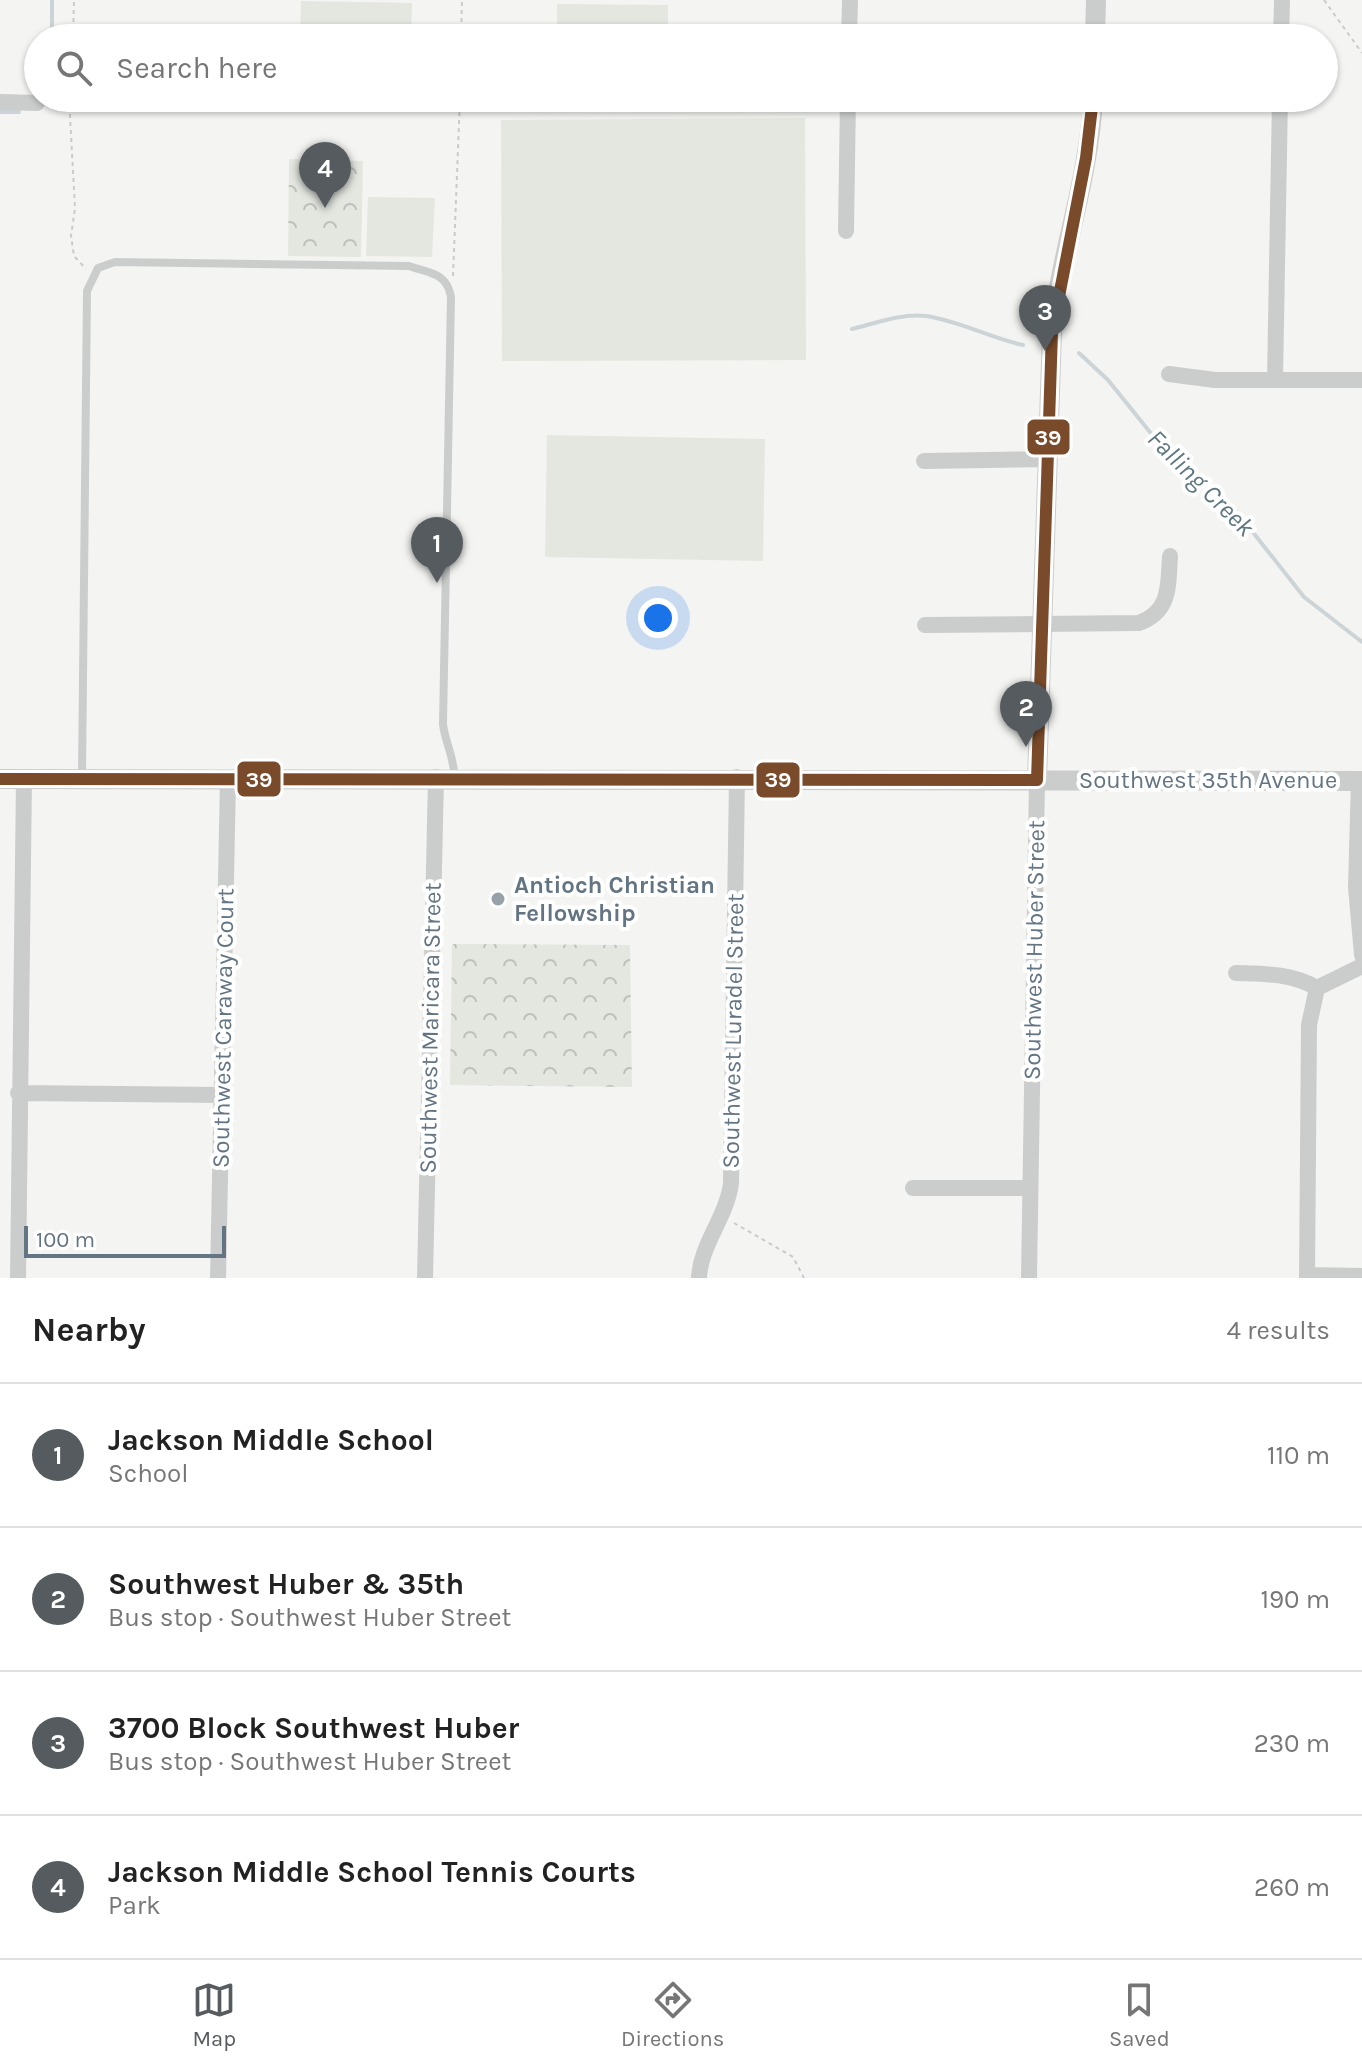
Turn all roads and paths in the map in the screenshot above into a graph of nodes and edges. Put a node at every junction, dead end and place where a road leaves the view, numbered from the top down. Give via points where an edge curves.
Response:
1 (74, 0) edge
2 (462, 0) edge
3 (850, 0) edge
4 (1096, 0) edge
5 (1282, 0) edge
6 (1324, 0) edge
7 (73, 24) edge
8 (461, 24) edge
9 (849, 24) edge
10 (1095, 24) edge
11 (1281, 24) edge
12 (1362, 53) edge
13 (0, 102) edge
14 (24, 103) edge
15 (70, 112) edge
16 (460, 112) edge
17 (848, 112) edge
18 (1092, 112) edge
19 (1280, 112) edge
20 (846, 231) dead end
21 (93, 275) junction
22 (448, 285) junction
23 (1169, 374) dead end
24 (1275, 380) junction
25 (1362, 380) edge
26 (1048, 459) junction
27 (924, 461) dead end
28 (1170, 556) dead end
29 (1042, 624) junction
30 (925, 625) dead end
31 (445, 777) junction
32 (737, 777) junction
33 (82, 778) junction
34 (228, 778) junction
35 (0, 779) edge
36 (24, 779) junction
37 (1037, 780) junction
38 (1361, 780) edge
39 (1362, 955) edge
40 (1362, 966) edge
41 (1236, 973) dead end
42 (1317, 988) junction
43 (18, 1093) junction
44 (221, 1095) junction
45 (913, 1188) dead end
46 (1030, 1188) junction
47 (723, 1217) junction
48 (1307, 1276) edge
49 (1362, 1276) edge
50 (18, 1278) edge
51 (218, 1278) edge
52 (425, 1278) edge
53 (699, 1278) edge
54 (804, 1278) edge
55 (1029, 1278) edge

1 - 7 path
2 - 8 path
3 - 9 street
4 - 10 street
5 - 11 street
6 - 12 path
13 - 14 street
15 - 21 path via 75,208 71,236 74,256
16 - 22 path via 456,269
17 - 20 street
18 - 26 street, Southwest Huber Street via 1087,169 1055,309
19 - 24 street
21 - 22 lane via 115,262 409,266 434,273
21 - 33 lane via 87,291
22 - 31 lane via 443,724 454,759
23 - 24 street
24 - 25 street
26 - 27 street
26 - 29 street, Southwest Huber Street
28 - 29 street via 1165,605 1154,617 1139,623
29 - 30 street
29 - 37 street, Southwest Huber Street
31 - 32 street, Southwest 35th Avenue
31 - 34 street, Southwest 35th Avenue
31 - 52 street, Southwest Maricara Street
32 - 37 street, Southwest 35th Avenue
32 - 47 street, Southwest Luradel Street via 731,1183
33 - 34 street, Southwest 35th Avenue
33 - 36 street, Southwest 35th Avenue
34 - 44 street, Southwest Caraway Court
35 - 36 street, Southwest 35th Avenue
36 - 43 street
37 - 38 street, Southwest 35th Avenue
37 - 46 street, Southwest Huber Street
38 - 39 street via 1356,887
40 - 42 street
41 - 42 street via 1282,974
42 - 48 street via 1309,1025
43 - 44 street
43 - 50 street
44 - 51 street, Southwest Caraway Court
45 - 46 street
46 - 55 street, Southwest Huber Street
47 - 53 street, Southwest Luradel Street
47 - 54 path via 793,1257
48 - 49 street

